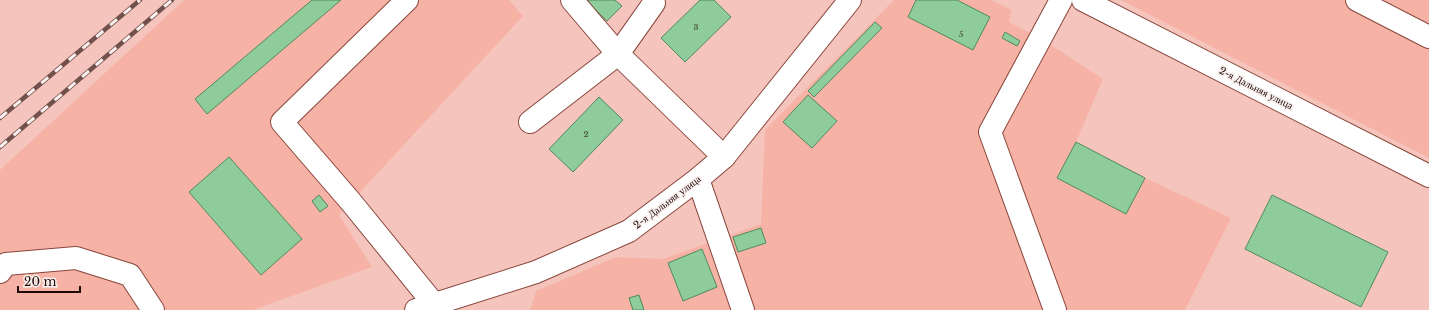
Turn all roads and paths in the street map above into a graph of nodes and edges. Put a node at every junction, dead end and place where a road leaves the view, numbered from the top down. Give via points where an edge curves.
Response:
1 (407, 0) edge
2 (572, 0) edge
3 (850, 0) edge
4 (1061, 0) edge
5 (1083, 0) edge
6 (1357, 0) edge
7 (654, 3) dead end
8 (1429, 37) edge
9 (618, 54) junction
10 (530, 122) dead end
11 (724, 157) junction
12 (1429, 176) edge
13 (698, 179) junction
14 (0, 272) edge
15 (425, 307) edge
16 (153, 310) edge
17 (743, 310) edge
18 (1055, 310) edge

1 - 15 street via 282,122 351,202
2 - 9 street
3 - 11 street, 2-я Дальняя улица
4 - 18 street via 990,132
5 - 12 street, 2-я Дальняя улица
6 - 8 street
7 - 9 street
9 - 10 street
9 - 11 street
11 - 13 street, 2-я Дальняя улица
13 - 15 street, 2-я Дальняя улица via 629,231 536,272
13 - 17 street
14 - 16 street via 6,264 76,258 130,275

